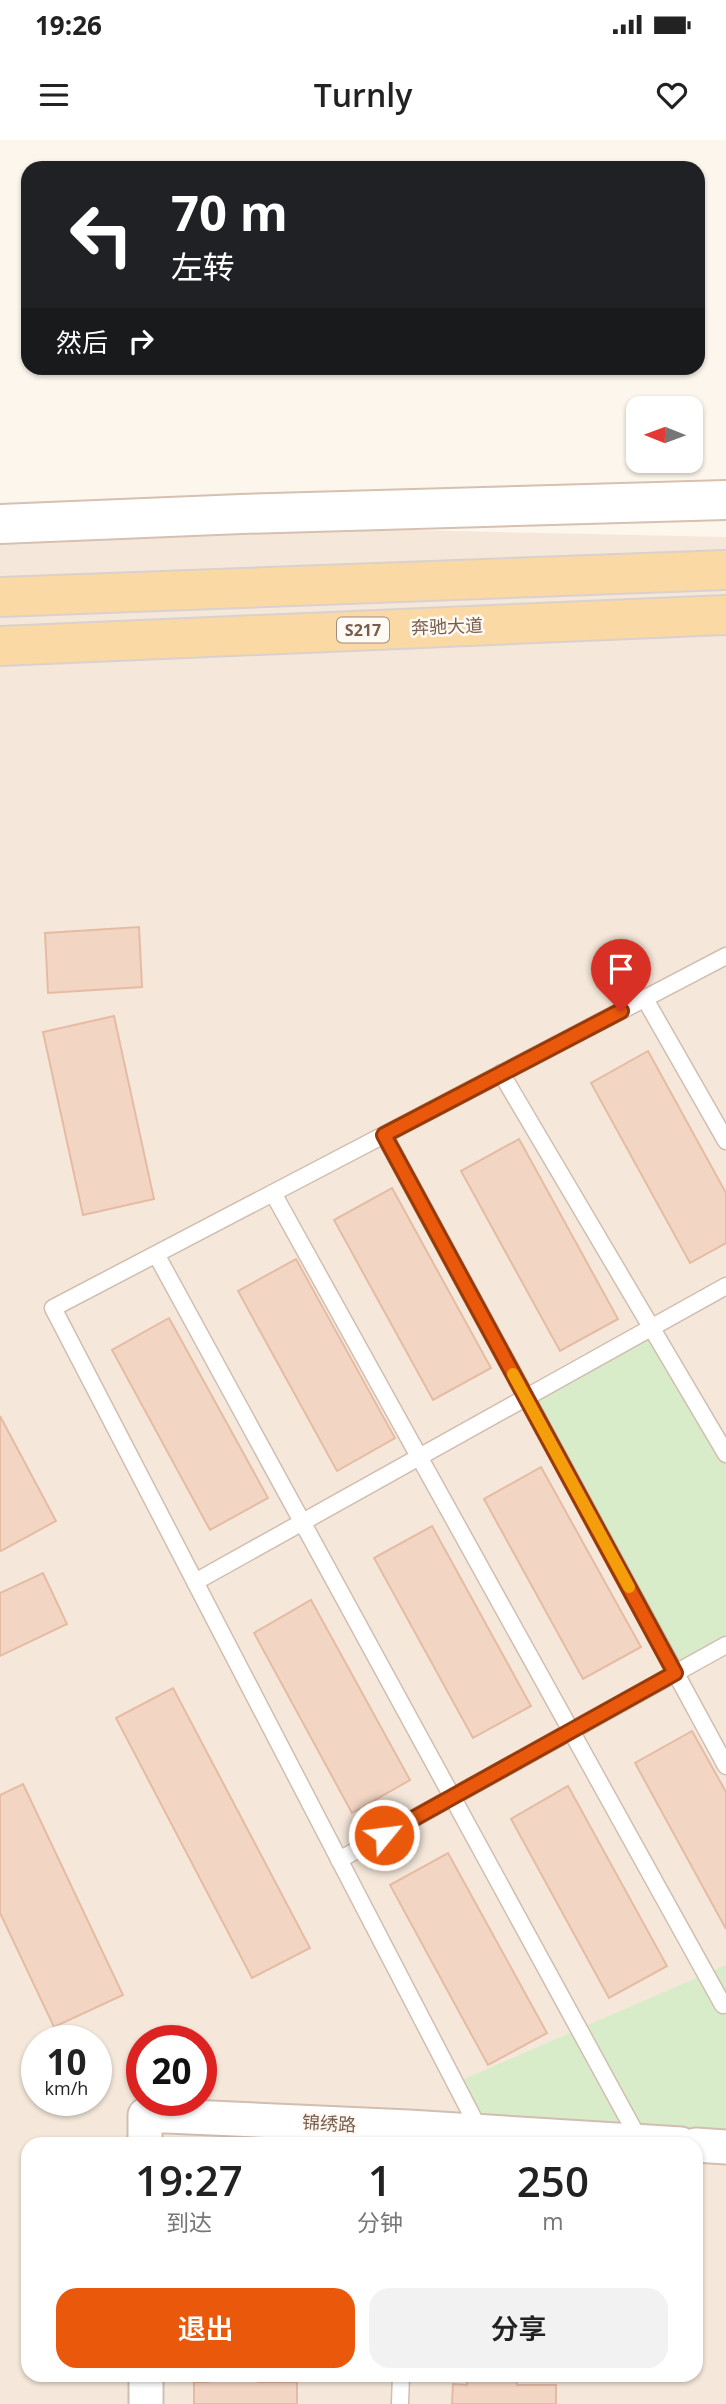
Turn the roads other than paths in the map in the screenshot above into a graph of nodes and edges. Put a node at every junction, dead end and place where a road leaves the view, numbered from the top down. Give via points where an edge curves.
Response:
1 (726, 500) edge
2 (0, 524) edge
3 (726, 570) edge
4 (0, 597) edge
5 (726, 615) edge
6 (0, 646) edge
7 (726, 956) edge
8 (645, 999) junction
9 (501, 1073) junction
10 (384, 1135) junction
11 (726, 1141) edge
12 (273, 1193) junction
13 (156, 1254) junction
14 (726, 1286) edge
15 (652, 1328) junction
16 (526, 1397) junction
17 (726, 1454) edge
18 (419, 1457) junction
19 (302, 1522) junction
20 (195, 1582) junction
21 (726, 1645) edge
22 (675, 1673) junction
23 (571, 1731) junction
24 (726, 1766) edge
25 (453, 1797) junction
26 (339, 1860) junction
27 (723, 2005) dead end
28 (145, 2130) edge
29 (480, 2132) junction
30 (409, 2136) edge
31 (569, 2137) edge
32 (638, 2137) edge
33 (703, 2145) edge
34 (726, 2147) edge
35 (146, 2382) edge
36 (401, 2382) edge
37 (146, 2404) edge
38 (400, 2404) edge

1 - 2 street
3 - 4 main road
5 - 6 main road, 奔驰大道 / S217
7 - 8 lane
8 - 9 lane
8 - 11 lane
9 - 10 lane
9 - 15 lane
10 - 12 lane
10 - 16 lane
12 - 13 lane
12 - 18 lane
13 - 19 lane
13 - 20 lane via 53,1308
14 - 15 lane
15 - 16 lane
15 - 17 lane
16 - 18 lane
16 - 22 lane
18 - 19 lane
18 - 23 lane
19 - 20 lane
19 - 25 lane
20 - 26 lane
21 - 22 lane
22 - 23 lane
22 - 24 lane
23 - 25 lane
23 - 27 lane
25 - 26 lane
25 - 32 lane
26 - 29 lane
28 - 30 street, 锦绣路
29 - 30 street, 锦绣路
29 - 31 street, 锦绣路
33 - 34 street
35 - 37 street
36 - 38 lane

